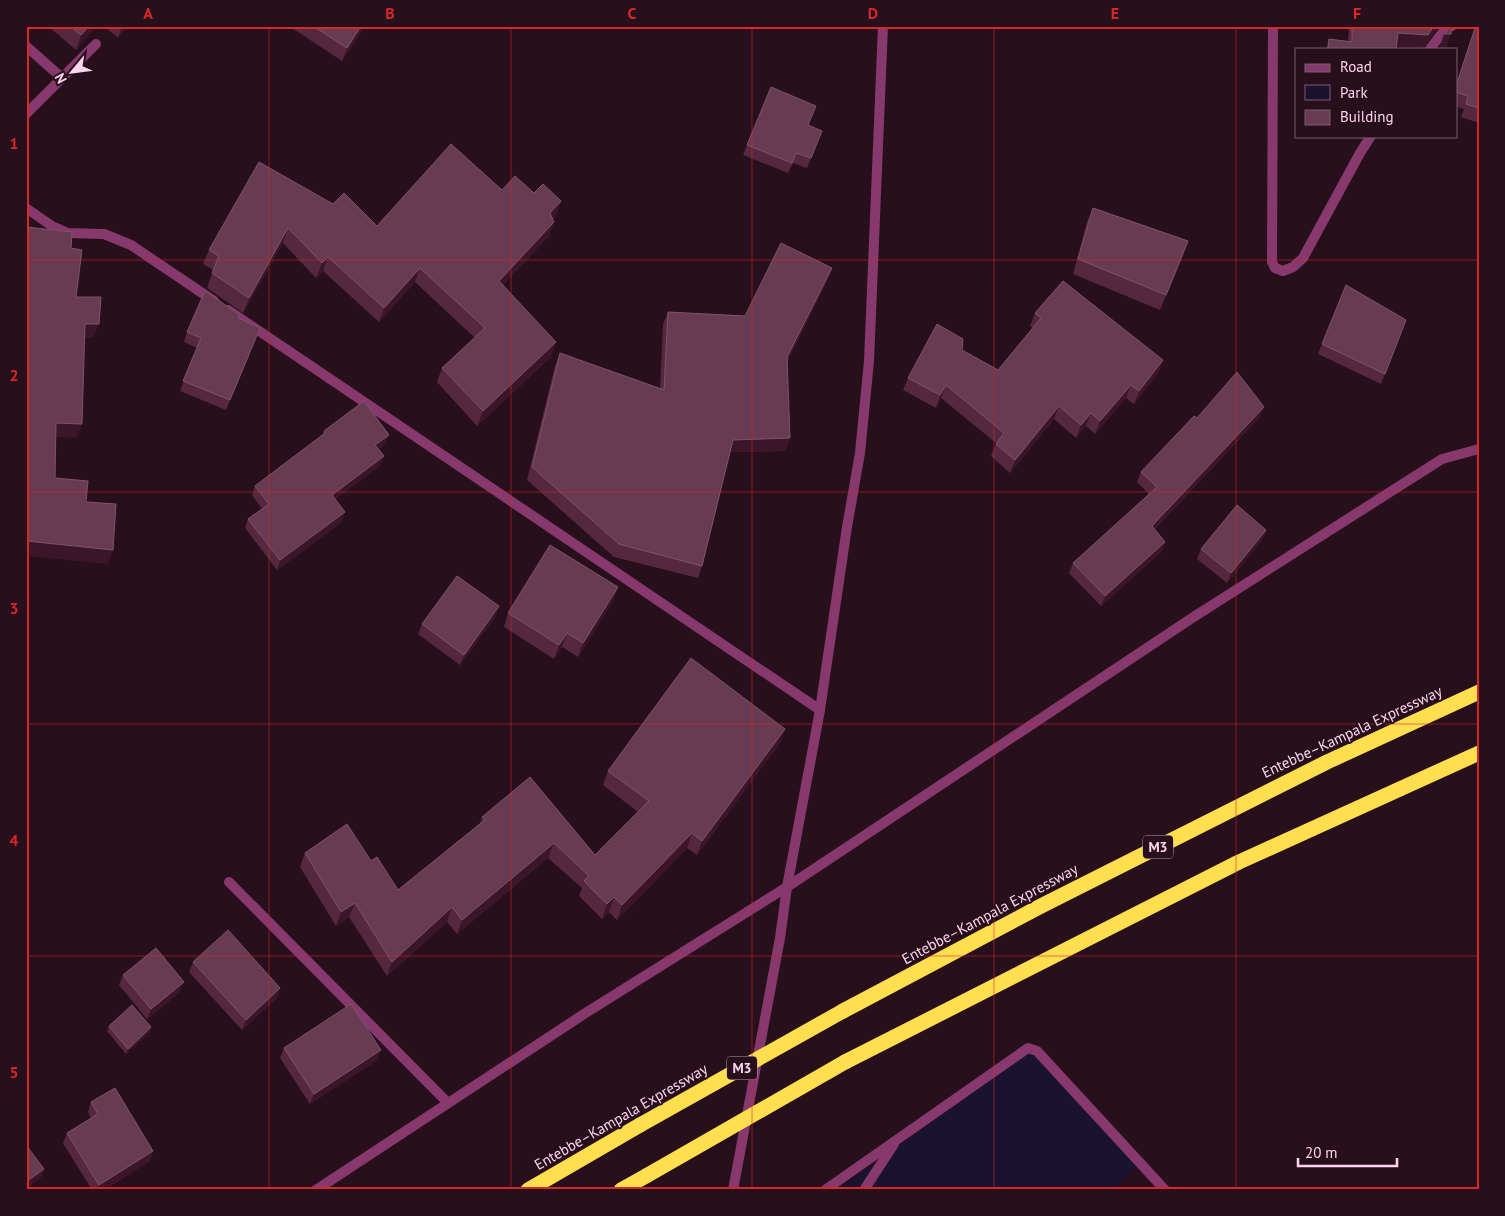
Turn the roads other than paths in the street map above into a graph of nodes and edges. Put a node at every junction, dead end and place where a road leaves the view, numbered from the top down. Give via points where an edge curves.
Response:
1 (883, 26) edge
2 (1273, 26) edge
3 (1452, 26) edge
4 (96, 44) dead end
5 (26, 46) edge
6 (1431, 48) edge
7 (62, 78) junction
8 (26, 114) edge
9 (1370, 138) edge
10 (26, 208) edge
11 (1479, 449) edge
12 (1479, 692) edge
13 (820, 710) junction
14 (1479, 754) edge
15 (229, 882) dead end
16 (787, 887) junction
17 (448, 1103) junction
18 (897, 1139) junction
19 (316, 1190) edge
20 (528, 1190) edge
21 (621, 1190) edge
22 (733, 1190) edge
23 (825, 1190) edge
24 (864, 1190) edge
25 (1165, 1190) edge

1 - 13 street via 869,361 860,453
2 - 9 street via 1272,262 1275,268 1283,271 1303,258
3 - 6 street via 1446,28
4 - 7 street
5 - 7 street
7 - 8 street
10 - 13 street via 68,233 104,234 131,245
11 - 16 street via 1442,459 1192,618
12 - 20 highway, Entebbe–Kampala Expressway / M3, bridge via 1327,762 1041,906 843,1011
13 - 16 street
14 - 21 highway, bridge via 1239,862 845,1062
15 - 17 street
16 - 17 street
16 - 22 street
17 - 19 street
18 - 23 street
18 - 24 street
18 - 25 street via 1028,1048 1038,1051

